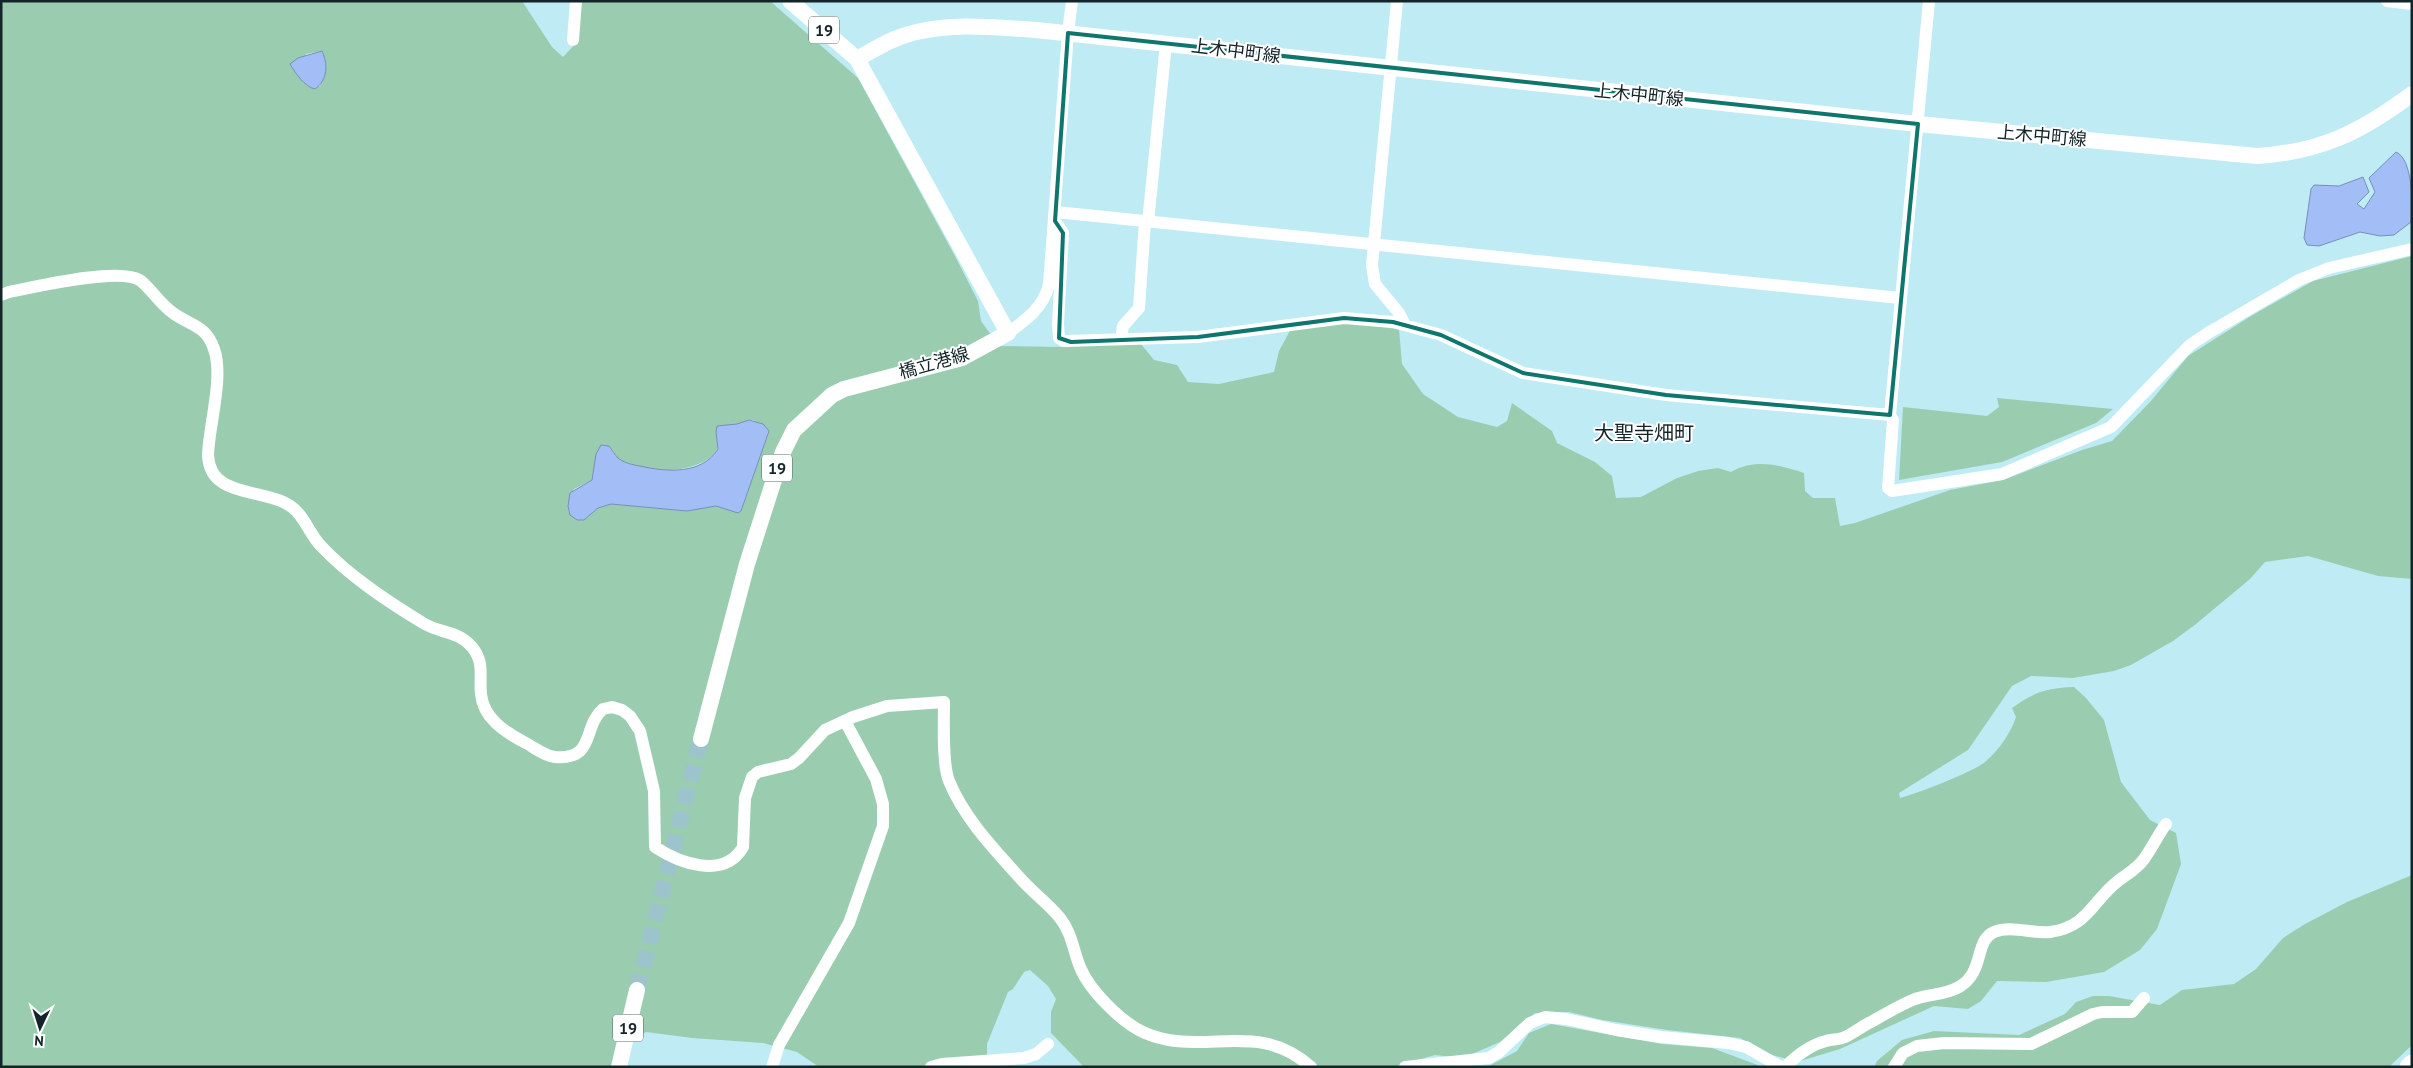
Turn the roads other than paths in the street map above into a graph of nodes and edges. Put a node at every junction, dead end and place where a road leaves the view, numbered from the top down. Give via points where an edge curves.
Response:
1 (576, 1) edge
2 (790, 1) edge
3 (1072, 1) edge
4 (1397, 1) edge
5 (1929, 1) edge
6 (2387, 1) edge
7 (2412, 4) edge
8 (1068, 33) junction
9 (573, 40) dead end
10 (1166, 43) junction
11 (858, 59) junction
12 (1390, 69) junction
13 (2412, 94) edge
14 (1918, 124) junction
15 (1055, 216) junction
16 (1147, 222) junction
17 (1373, 244) junction
18 (2412, 249) edge
19 (1, 295) edge
20 (1900, 298) junction
21 (1405, 325) junction
22 (1008, 333) junction
23 (1121, 339) junction
24 (1890, 415) junction
25 (845, 721) junction
26 (701, 739) tunnel mouth
27 (2166, 824) dead end
28 (637, 990) tunnel mouth
29 (2144, 998) dead end
30 (1048, 1044) dead end
31 (2412, 1064) edge
32 (618, 1067) edge
33 (772, 1067) edge
34 (931, 1067) edge
35 (1311, 1067) edge
36 (1405, 1067) edge
37 (1781, 1067) edge
38 (1785, 1067) edge
39 (1894, 1067) edge
40 (2408, 1067) edge

1 - 9 street
2 - 11 main road, 19
3 - 8 street
4 - 12 street
5 - 14 street
6 - 7 street
8 - 10 main road, 上木中町線
8 - 11 main road, 上木中町線 via 964,26 944,28 894,40
8 - 15 street
10 - 12 main road, 上木中町線
10 - 16 street
11 - 22 main road, 19
12 - 14 main road, 上木中町線
12 - 17 street
13 - 14 main road, 上木中町線 via 2366,126 2336,141 2301,151 2257,156
14 - 20 street
15 - 16 street
15 - 22 street via 1047,293 1034,314
15 - 23 street via 1064,233 1059,338 1064,342
16 - 17 street
16 - 23 street via 1139,308 1123,326
17 - 20 street
17 - 21 street via 1375,284
18 - 24 street via 2329,268 2299,280 2190,345 2111,427 2002,474 1892,491 1888,488 1893,420
19 - 25 street via 96,276 130,275 141,281 174,314 204,330 215,349 217,362 208,465 219,481 228,487 283,500 292,506 320,545 354,576 430,628 461,636 480,661 481,696 485,709 497,725 521,741 548,756 571,756 587,743 593,722 604,709 612,708 630,716 640,731 654,791 655,847 664,853 690,864 705,866 720,864 739,854 744,839 745,798 752,777 791,764 825,730
20 - 24 street
21 - 23 street via 1344,318 1211,336
21 - 24 street via 1441,335 1523,373 1666,395
22 - 26 main road, 橋立港線 / 19 via 962,358 844,389 832,395 794,430 783,452 747,564
25 - 33 street via 876,779 883,804 883,826 849,924 779,1046
25 - 35 street via 887,706 944,702 948,781 968,817 992,847 1062,920 1069,930 1080,969 1105,1002 1135,1028 1157,1037 1187,1042 1263,1041 1286,1049
27 - 38 street via 2144,860 2117,881 2081,921 2050,932 2008,929 1994,932 1981,946 1976,970 1958,988 1917,999 1843,1038 1812,1046
28 - 32 main road, 19
29 - 39 street via 2132,1012 2093,1014 2031,1044 1930,1043 1908,1049 1896,1060
30 - 34 street via 1036,1054 1024,1058
31 - 40 highway
36 - 37 street via 1489,1058 1530,1023 1545,1017 1661,1037 1728,1043 1746,1047

